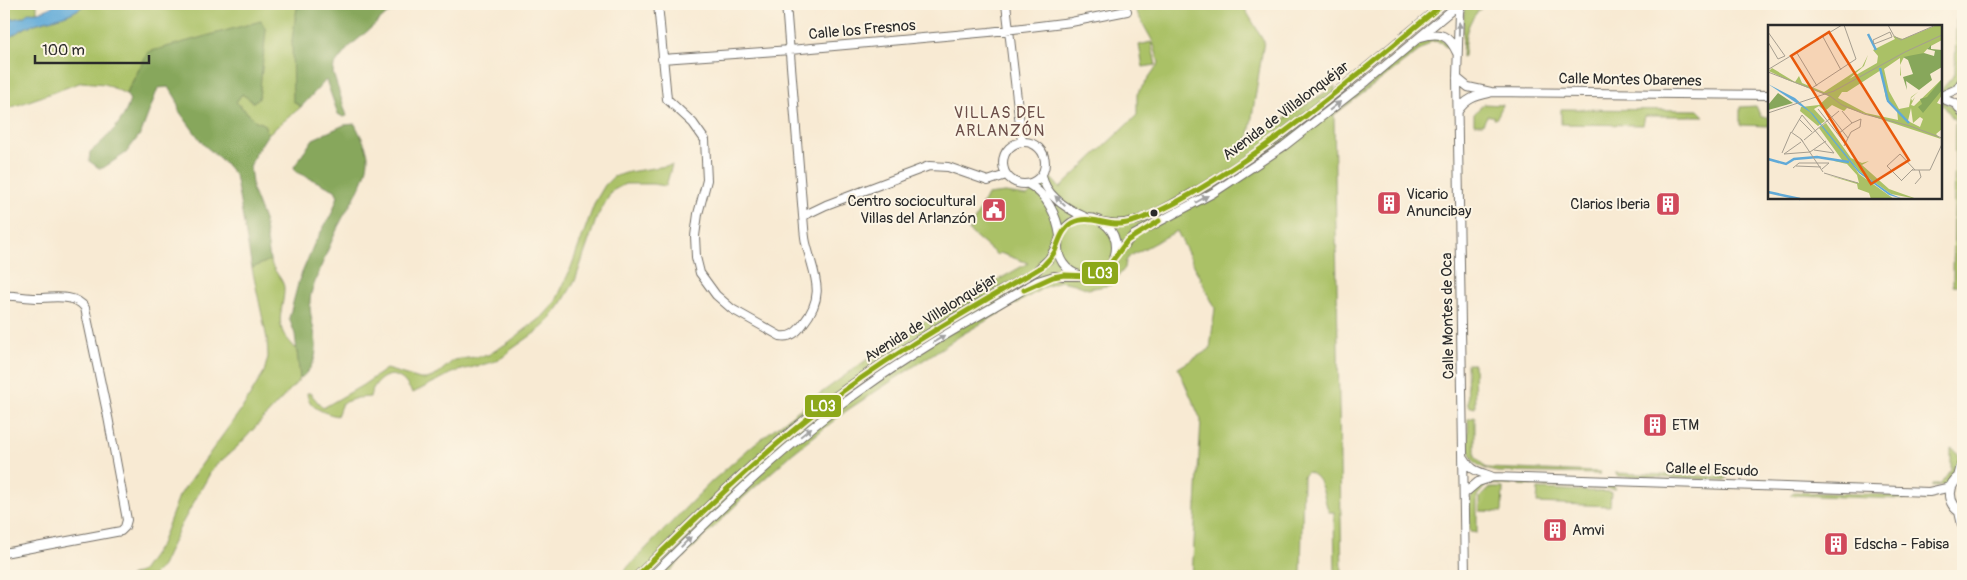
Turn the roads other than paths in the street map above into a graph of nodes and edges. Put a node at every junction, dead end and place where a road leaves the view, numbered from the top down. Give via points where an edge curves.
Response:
1 (658, 4) edge
2 (786, 4) edge
3 (1006, 4) edge
4 (1443, 4) edge
5 (1460, 4) edge
6 (1123, 9) edge
7 (1009, 29) junction
8 (1419, 37) junction
9 (790, 50) junction
10 (1458, 56) junction
11 (662, 59) junction
12 (1457, 78) junction
13 (1963, 80) edge
14 (1491, 92) junction
15 (1768, 95) edge
16 (1942, 96) edge
17 (1942, 97) edge
18 (1458, 111) junction
19 (1963, 114) edge
20 (1022, 142) junction
21 (1042, 174) junction
22 (1006, 175) junction
23 (1028, 184) junction
24 (803, 216) junction
25 (1088, 218) junction
26 (1103, 222) junction
27 (1059, 239) junction
28 (1116, 253) junction
29 (1081, 276) junction
30 (4, 296) edge
31 (1464, 457) junction
32 (1963, 462) edge
33 (1961, 476) edge
34 (1493, 477) junction
35 (1951, 487) junction
36 (1929, 492) junction
37 (1465, 493) junction
38 (1950, 499) junction
39 (1962, 512) edge
40 (1963, 526) edge
41 (4, 553) edge
42 (637, 576) edge
43 (652, 576) edge
44 (1466, 576) edge

1 - 11 street
2 - 9 street
3 - 7 street
4 - 26 street, Avenida de Villalonquéjar via 1311,112 1225,173 1138,220 1120,224
5 - 8 street, Avenida de Villalonquéjar
10 -> 5 street, Calle Montes de Oca
6 - 7 street, Calle los Fresnos via 1071,22
7 - 9 street, Calle los Fresnos
7 - 20 street
8 - 10 street via 1430,34 1443,36 1452,43
28 -> 8 street, Avenida de Villalonquéjar via 1141,230 1212,193 1277,151
9 - 11 street, Calle los Fresnos
9 - 24 street
10 - 12 street, Calle Montes de Oca
11 - 24 street via 667,99 693,123 705,140 707,180 696,236 700,274 732,309 784,337 798,331 810,315 817,296 818,283 806,242
12 - 14 street, Calle Montes Obarenes via 1468,87
12 - 18 street, Calle Montes de Oca
13 - 16 street via 1957,89
14 - 15 street, Calle Montes Obarenes
14 - 18 street, Calle Montes Obarenes via 1470,98
17 - 19 street via 1956,104
18 - 31 street, Calle Montes de Oca
20 - 21 street via 1030,142 1040,150 1045,162
20 - 22 street via 1011,146 1003,156
21 - 23 street
25 -> 21 street via 1061,203 1044,184
22 - 23 street via 1016,183
22 - 24 street via 988,181 948,167 929,166
23 - 27 street via 1049,204 1057,221
25 - 26 street
25 - 27 street via 1071,223
26 - 28 street via 1114,236
27 - 29 street via 1058,252 1066,268
27 - 42 street, Avenida de Villalonquéjar via 1049,259 1036,271 909,346 823,406 725,490
28 - 29 street via 1107,269 1099,274
43 -> 29 street, Avenida de Villalonquéjar via 768,464 864,388 930,344 1038,282 1054,276
30 - 41 street via 68,299 80,302 85,308 127,520 121,531
31 - 34 street, Calle el Escudo via 1468,466
31 - 37 street, Calle Montes de Oca
32 - 33 main road
33 - 35 main road
34 - 36 street, Calle el Escudo
34 - 37 street, Calle el Escudo via 1478,482
35 - 36 street, Calle el Escudo
35 - 38 main road
36 - 38 street, Calle el Escudo
37 - 44 street, Calle Montes de Oca
38 - 39 main road
39 - 40 main road

